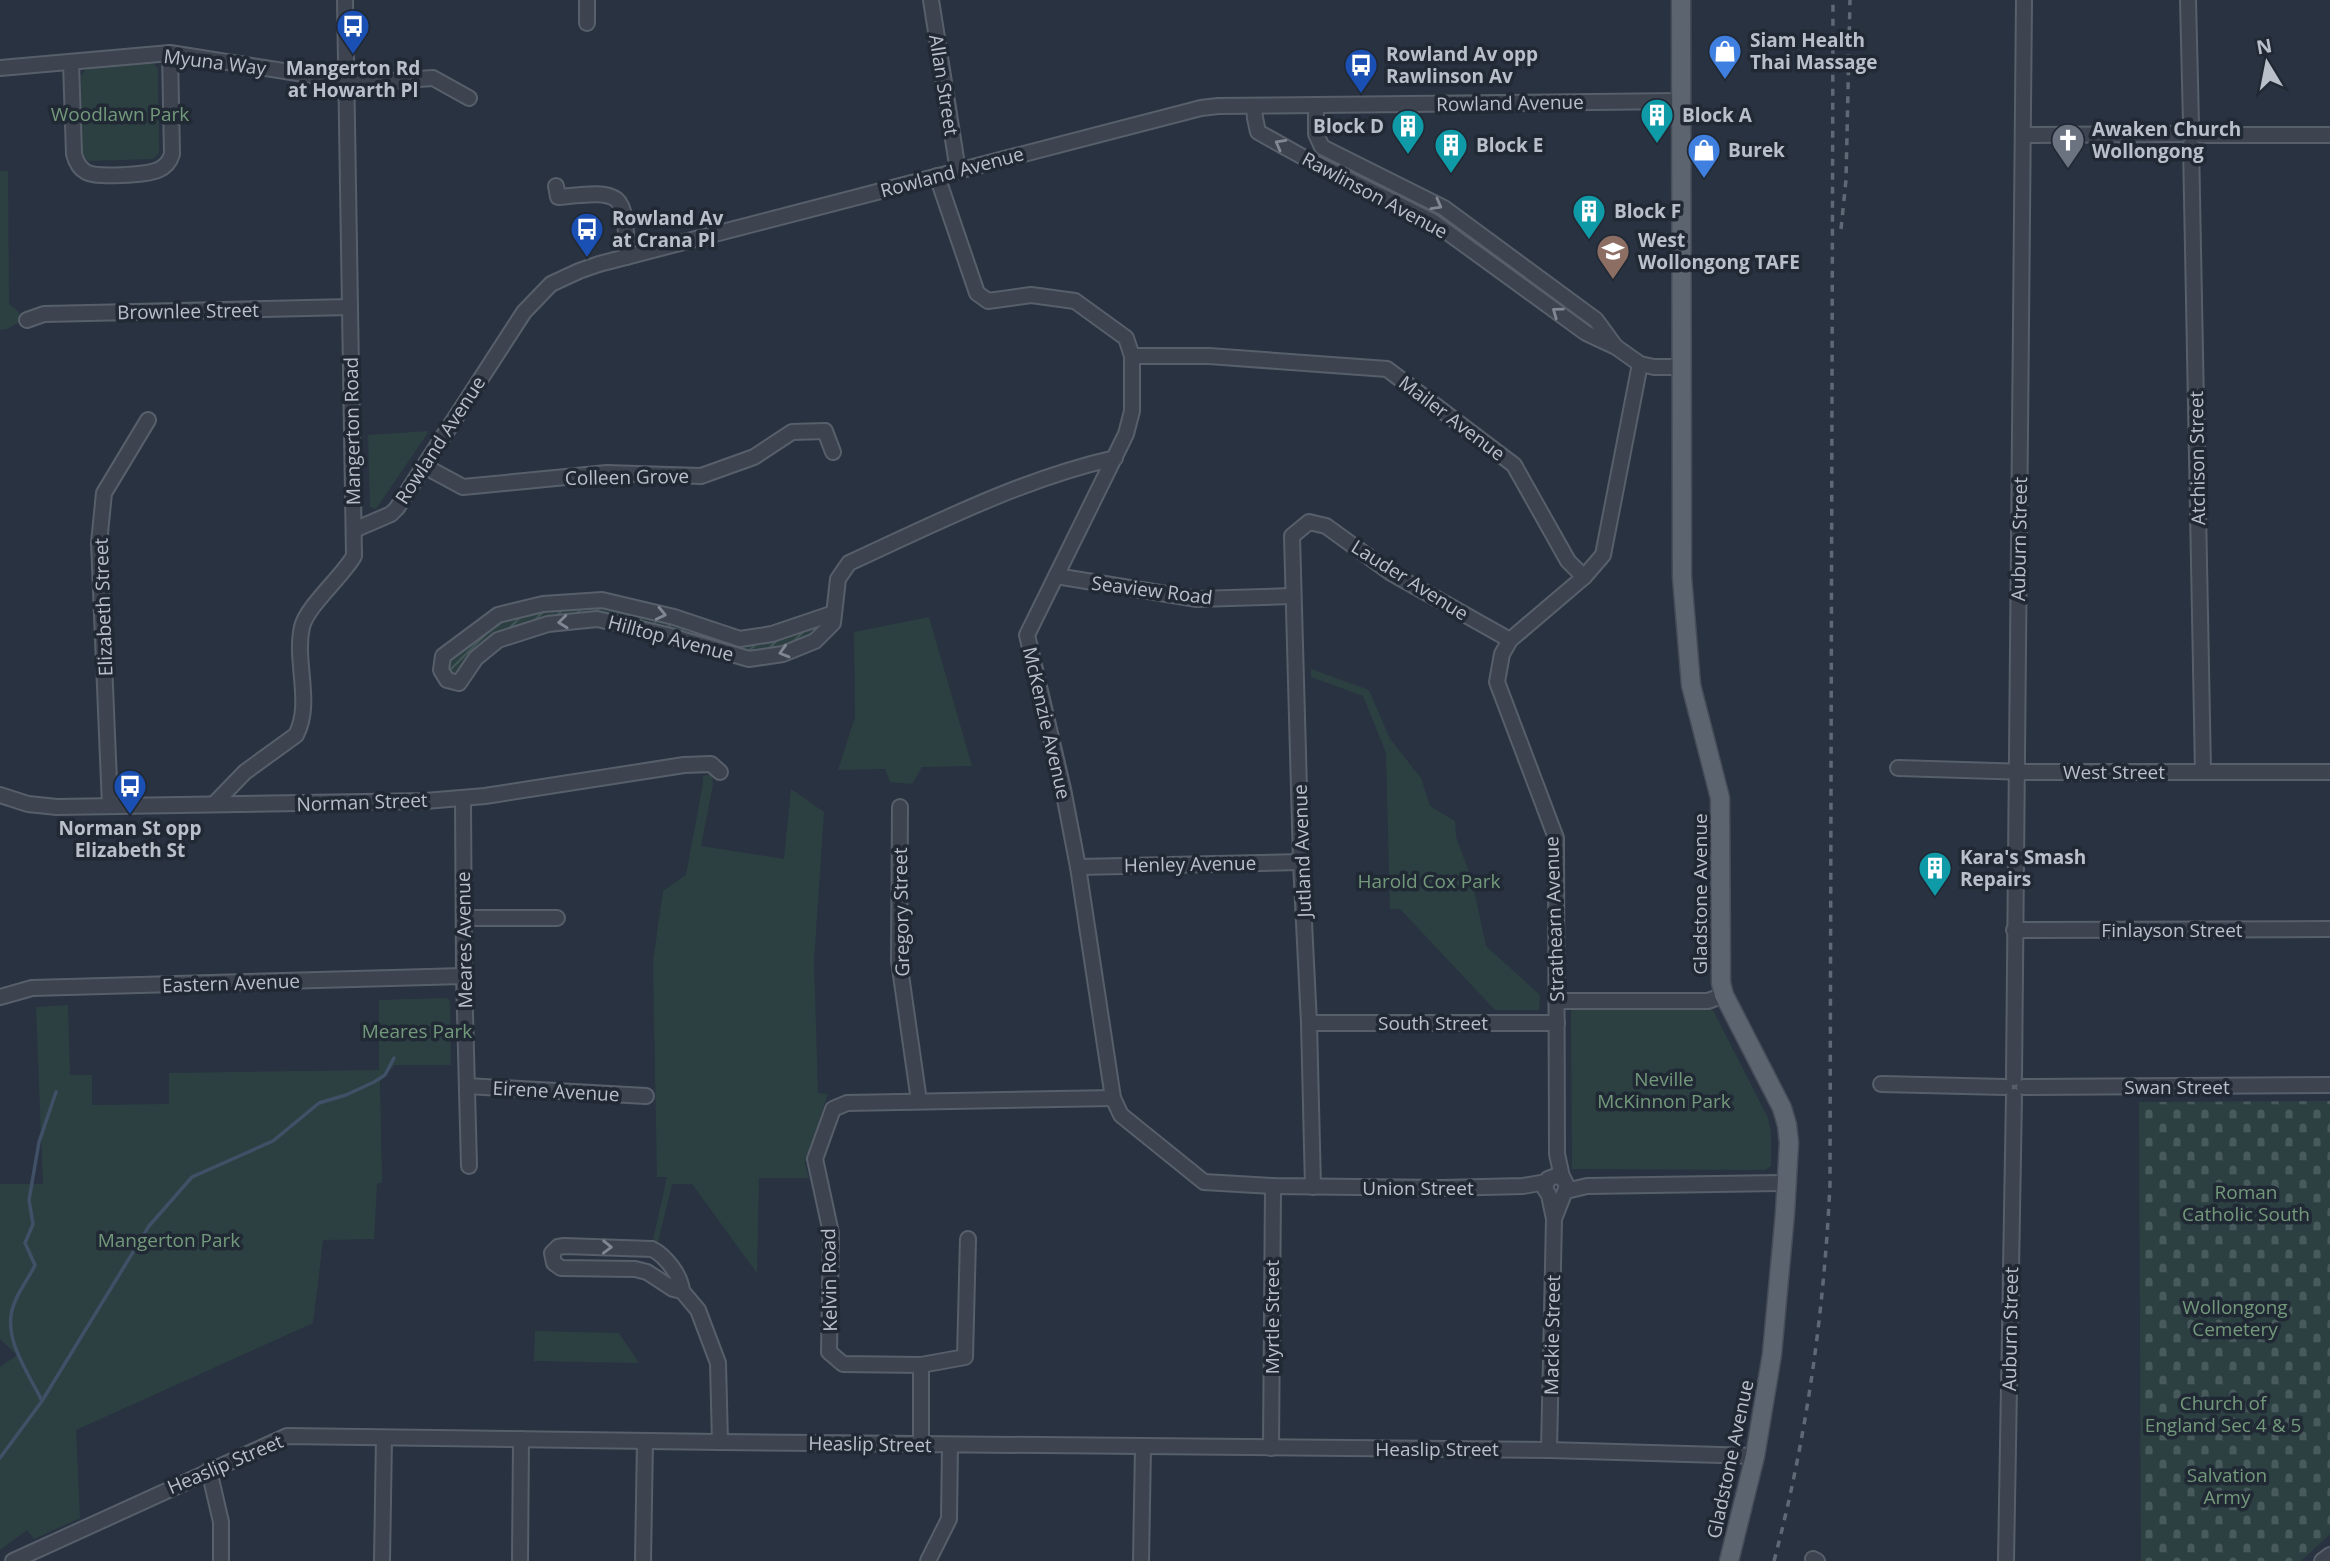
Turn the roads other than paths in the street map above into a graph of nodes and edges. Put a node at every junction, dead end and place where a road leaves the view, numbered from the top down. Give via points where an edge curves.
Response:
1 (345, 0) edge
2 (587, 0) edge
3 (931, 0) edge
4 (1681, 0) edge
5 (2024, 0) edge
6 (2188, 0) edge
7 (587, 23) dead end
8 (170, 53) junction
9 (71, 62) junction
10 (0, 68) edge
11 (346, 80) junction
12 (469, 98) dead end
13 (1681, 101) junction
14 (1316, 105) junction
15 (1254, 106) junction
16 (2191, 134) junction
17 (2022, 135) junction
18 (2330, 135) edge
19 (958, 170) junction
20 (937, 176) junction
21 (556, 186) dead end
22 (627, 257) junction
23 (350, 307) junction
24 (27, 320) dead end
25 (1616, 347) junction
26 (1132, 356) junction
27 (1640, 364) junction
28 (1681, 367) junction
29 (148, 420) dead end
30 (833, 452) dead end
31 (1115, 458) junction
32 (424, 466) junction
33 (1309, 523) joint
34 (354, 530) junction
35 (1055, 576) junction
36 (1584, 577) junction
37 (1292, 596) junction
38 (834, 612) junction
39 (1510, 639) junction
40 (1898, 768) dead end
41 (720, 772) dead end
42 (2017, 772) junction
43 (2203, 772) junction
44 (2330, 772) edge
45 (0, 795) edge
46 (463, 798) junction
47 (214, 804) junction
48 (110, 806) junction
49 (900, 807) dead end
50 (1301, 862) junction
51 (1078, 867) junction
52 (464, 918) junction
53 (557, 918) dead end
54 (2330, 929) edge
55 (2014, 930) junction
56 (464, 976) junction
57 (1724, 995) junction
58 (0, 997) edge
59 (1557, 1001) junction
60 (1309, 1023) junction
61 (1556, 1023) junction
62 (1881, 1084) dead end
63 (2330, 1085) edge
64 (467, 1086) junction
65 (2014, 1087) junction
66 (646, 1096) dead end
67 (1113, 1098) junction
68 (919, 1101) junction
69 (469, 1166) dead end
70 (1787, 1183) junction
71 (1273, 1186) junction
72 (1556, 1186) junction
73 (1313, 1187) junction
74 (968, 1239) dead end
75 (682, 1291) junction
76 (921, 1365) junction
77 (384, 1438) junction
78 (521, 1439) junction
79 (645, 1441) junction
80 (720, 1442) junction
81 (921, 1444) junction
82 (950, 1445) junction
83 (1143, 1447) junction
84 (1271, 1448) junction
85 (1549, 1450) junction
86 (1755, 1456) junction
87 (209, 1470) junction
88 (2330, 1555) edge
89 (17, 1560) edge
90 (220, 1561) edge
91 (382, 1561) edge
92 (520, 1561) edge
93 (643, 1561) edge
94 (928, 1561) edge
95 (1141, 1561) edge
96 (1729, 1561) edge
97 (2006, 1561) edge
98 (2322, 1561) edge

1 - 11 street, Mangerton Road
2 - 7 street
3 - 19 street, Allan Street
4 - 13 main road, Gladstone Avenue
5 - 17 street, Auburn Street
6 - 16 street, Atchison Street
8 - 9 street, Myuna Way
8 - 9 street via 173,154 165,166 150,172 96,175 79,167 74,154
8 - 11 street, Myuna Way
9 - 10 street, Myuna Way
11 - 12 street, Myuna Way via 433,78
11 - 23 street, Mangerton Road
13 - 14 street, Rowland Avenue
13 - 28 main road, Gladstone Avenue
14 - 15 street, Rowland Avenue
14 -> 25 street, Rawlinson Avenue via 1316,134 1322,147 1444,208 1596,320
15 - 19 street, Rowland Avenue via 1189,110
25 -> 15 street, Rawlinson Avenue via 1586,333 1432,221 1258,132
16 - 17 street
16 - 18 street
16 - 43 street, Atchison Street
17 - 42 street, Auburn Street
19 - 20 street, Rowland Avenue
20 - 22 street, Rowland Avenue
20 - 26 street via 977,293 988,302 1031,295 1075,302 1126,338
21 - 22 street via 558,197 605,193 620,203
22 - 32 street, Rowland Avenue via 565,276 540,294 511,330
23 - 24 street, Brownlee Street via 44,314
23 - 34 street, Mangerton Road
25 - 27 street, Rawlinson Avenue
26 - 31 street, McKenzie Avenue via 1132,411
26 - 36 street, Mailer Avenue via 1209,356 1387,369 1514,465 1568,561
27 - 28 street, Rawlinson Avenue
27 - 36 street via 1604,555
28 - 57 main road, Gladstone Avenue via 1682,577 1691,685 1720,798
29 - 48 street, Elizabeth Street via 104,493 101,518
30 - 32 street, Colleen Grove via 826,424 792,432 754,457 701,476 607,473 463,486
31 - 35 street, McKenzie Avenue
31 - 38 street, Hilltop Avenue via 985,500 849,563 838,579
32 - 34 street, Rowland Avenue via 391,514
33 - 37 street, Jutland Avenue via 1292,536
33 - 39 street, Lauder Avenue via 1326,526 1391,573
34 - 47 street, Mangerton Road via 354,556 303,622 300,728
35 - 37 street, Seaview Road via 1197,599
35 - 51 street, McKenzie Avenue via 1027,635
36 - 39 street
37 - 50 street, Jutland Avenue
38 -> 38 street, Hilltop Avenue via 833,623 815,641 783,654 749,659 597,619 548,624 498,640 476,659 459,683 447,680 441,670 443,656 498,615 543,604 602,600 740,639 772,634
39 - 59 street, Strathearn Avenue via 1497,682 1556,838
40 - 42 street, West Street
41 - 46 street, Norman Street via 711,764 684,765
42 - 43 street, West Street
42 - 55 street, Auburn Street
43 - 44 street, West Street
45 - 48 street, Norman Street via 41,806
46 - 47 street, Norman Street
46 - 52 street, Meares Avenue
47 - 48 street, Norman Street
49 - 68 street, Gregory Street via 899,961
50 - 51 street, Henley Avenue
50 - 60 street, Jutland Avenue
51 - 67 street, McKenzie Avenue
52 - 53 street
52 - 56 street, Meares Avenue
54 - 55 street, Finlayson Street
55 - 65 street, Auburn Street
56 - 58 street, Eastern Avenue via 32,988
56 - 64 street, Meares Avenue
57 - 59 street via 1708,1001
57 - 70 main road, Gladstone Avenue via 1785,1116
59 - 61 street, Strathearn Avenue
60 - 61 street, South Street
60 - 73 street, Jutland Avenue
61 - 72 street, Strathearn Avenue
62 - 65 street, Swan Street
63 - 65 street, Swan Street
64 - 66 street, Eirene Avenue
64 - 69 street, Meares Avenue
65 - 97 street, Auburn Street
67 - 68 street, Kelvin Road
67 - 71 street, McKenzie Avenue via 1121,1115 1204,1182
68 - 76 street, Kelvin Road via 847,1103 833,1108 815,1159 831,1233 830,1352 843,1364
70 - 72 street, Union Street
70 - 86 main road, Gladstone Avenue via 1775,1329
71 - 73 street, McKenzie Avenue
71 - 84 street, Myrtle Street
72 - 73 street, Union Street
72 - 85 street, Mackie Street
74 - 76 street via 965,1357
75 -> 75 street via 635,1269 561,1268 552,1253 564,1246 652,1249 681,1281
75 - 80 street via 698,1310 718,1363
76 - 81 street
77 - 78 street, Heaslip Street
77 - 87 street, Heaslip Street via 287,1436
77 - 91 street
78 - 79 street, Heaslip Street
78 - 92 street
79 - 80 street, Heaslip Street
79 - 93 street
80 - 81 street, Heaslip Street
81 - 82 street, Heaslip Street
82 - 83 street, Heaslip Street
82 - 94 street via 949,1519
83 - 84 street, Heaslip Street
83 - 95 street
84 - 85 street, Heaslip Street
85 - 86 street, Heaslip Street
86 - 96 main road, Gladstone Avenue
87 - 89 street, Heaslip Street
87 - 90 street via 221,1522
88 - 98 street

